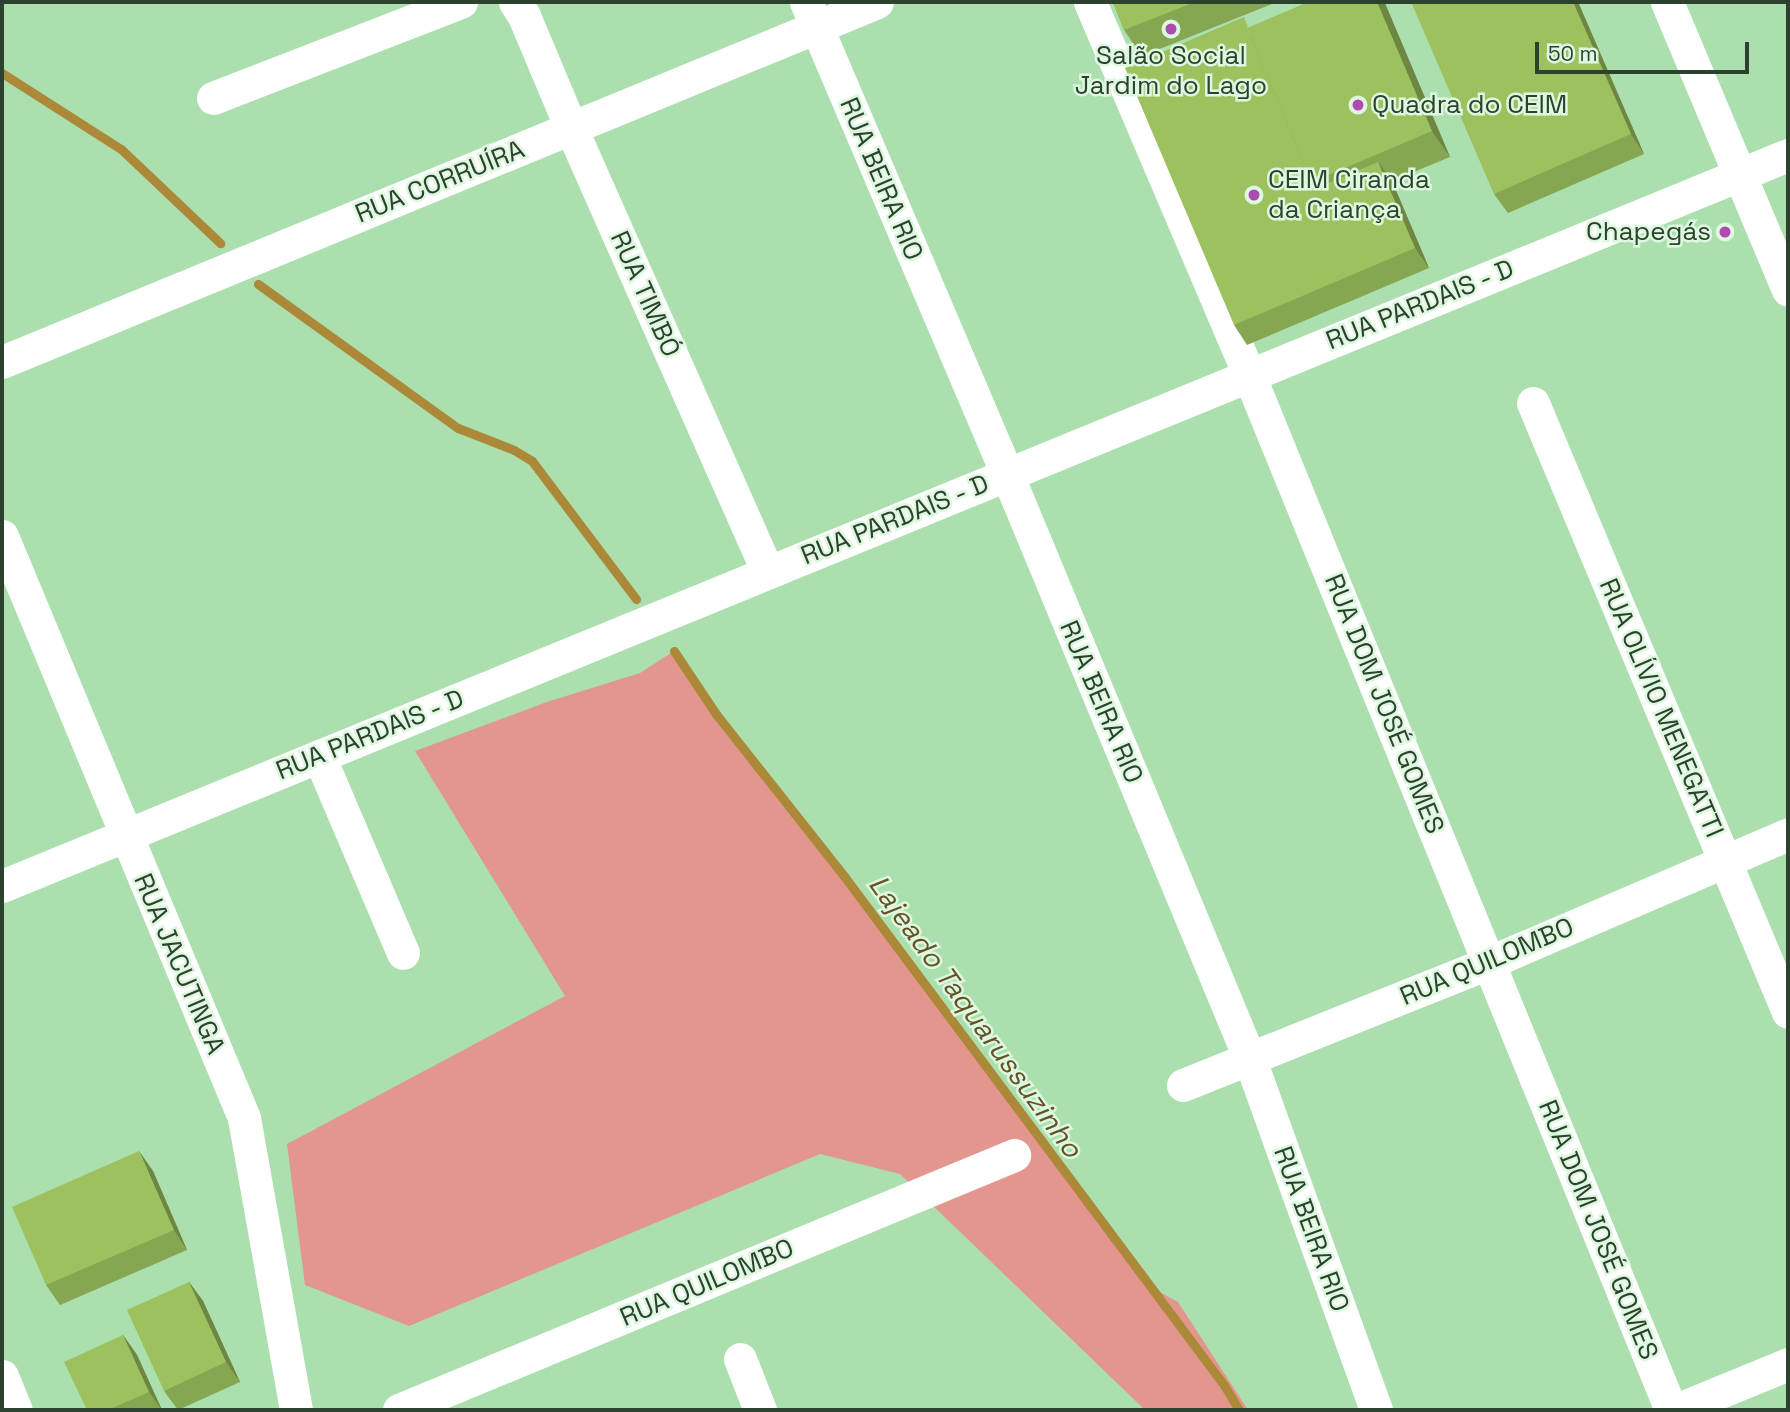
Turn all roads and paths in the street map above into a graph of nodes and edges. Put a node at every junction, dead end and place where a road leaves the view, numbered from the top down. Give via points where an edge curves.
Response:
1 (461, 2) edge
2 (877, 2) edge
3 (1090, 2) edge
4 (1667, 2) edge
5 (520, 9) edge
6 (811, 14) edge
7 (213, 98) dead end
8 (571, 128) junction
9 (1788, 155) edge
10 (1740, 175) junction
11 (1788, 290) edge
12 (2, 362) edge
13 (1249, 375) junction
14 (1533, 403) dead end
15 (1007, 474) junction
16 (2, 536) edge
17 (768, 572) junction
18 (319, 756) junction
19 (1788, 834) edge
20 (125, 836) junction
21 (1724, 859) junction
22 (2, 886) edge
23 (403, 953) dead end
24 (1490, 962) junction
25 (1788, 1012) edge
26 (1249, 1058) junction
27 (1183, 1085) dead end
28 (1014, 1155) dead end
29 (740, 1359) dead end
30 (1788, 1364) edge
31 (2, 1376) edge
32 (16, 1410) edge
33 (296, 1410) edge
34 (399, 1410) edge
35 (760, 1410) edge
36 (1376, 1410) edge
37 (1673, 1410) edge

1 - 7 street
2 - 6 street, RUA CORRUÍRA
3 - 13 street, RUA DOM JOSÉ GOMES
4 - 10 street
5 - 8 street, RUA TIMBÓ
6 - 8 street, RUA CORRUÍRA
6 - 15 street, RUA BEIRA RIO
8 - 12 street, RUA CORRUÍRA
8 - 17 street, RUA TIMBÓ
9 - 10 street, RUA PARDAIS - D
10 - 11 street
10 - 13 street, RUA PARDAIS - D
13 - 15 street, RUA PARDAIS - D
13 - 24 street, RUA DOM JOSÉ GOMES
14 - 21 street, RUA OLÍVIO MENEGATTI
15 - 17 street, RUA PARDAIS - D
15 - 26 street, RUA BEIRA RIO
16 - 20 street, RUA JACUTINGA
17 - 18 street, RUA PARDAIS - D
18 - 20 street, RUA PARDAIS - D
18 - 23 street
19 - 21 street, RUA QUILOMBO
20 - 22 street, RUA PARDAIS - D
20 - 33 street, RUA JACUTINGA via 244,1118
21 - 24 street, RUA QUILOMBO
21 - 25 street, RUA OLÍVIO MENEGATTI
24 - 26 street, RUA QUILOMBO
24 - 37 street, RUA DOM JOSÉ GOMES
26 - 27 street, RUA QUILOMBO
26 - 36 street, RUA BEIRA RIO
28 - 34 street, RUA QUILOMBO
29 - 35 street
30 - 37 street
31 - 32 street

